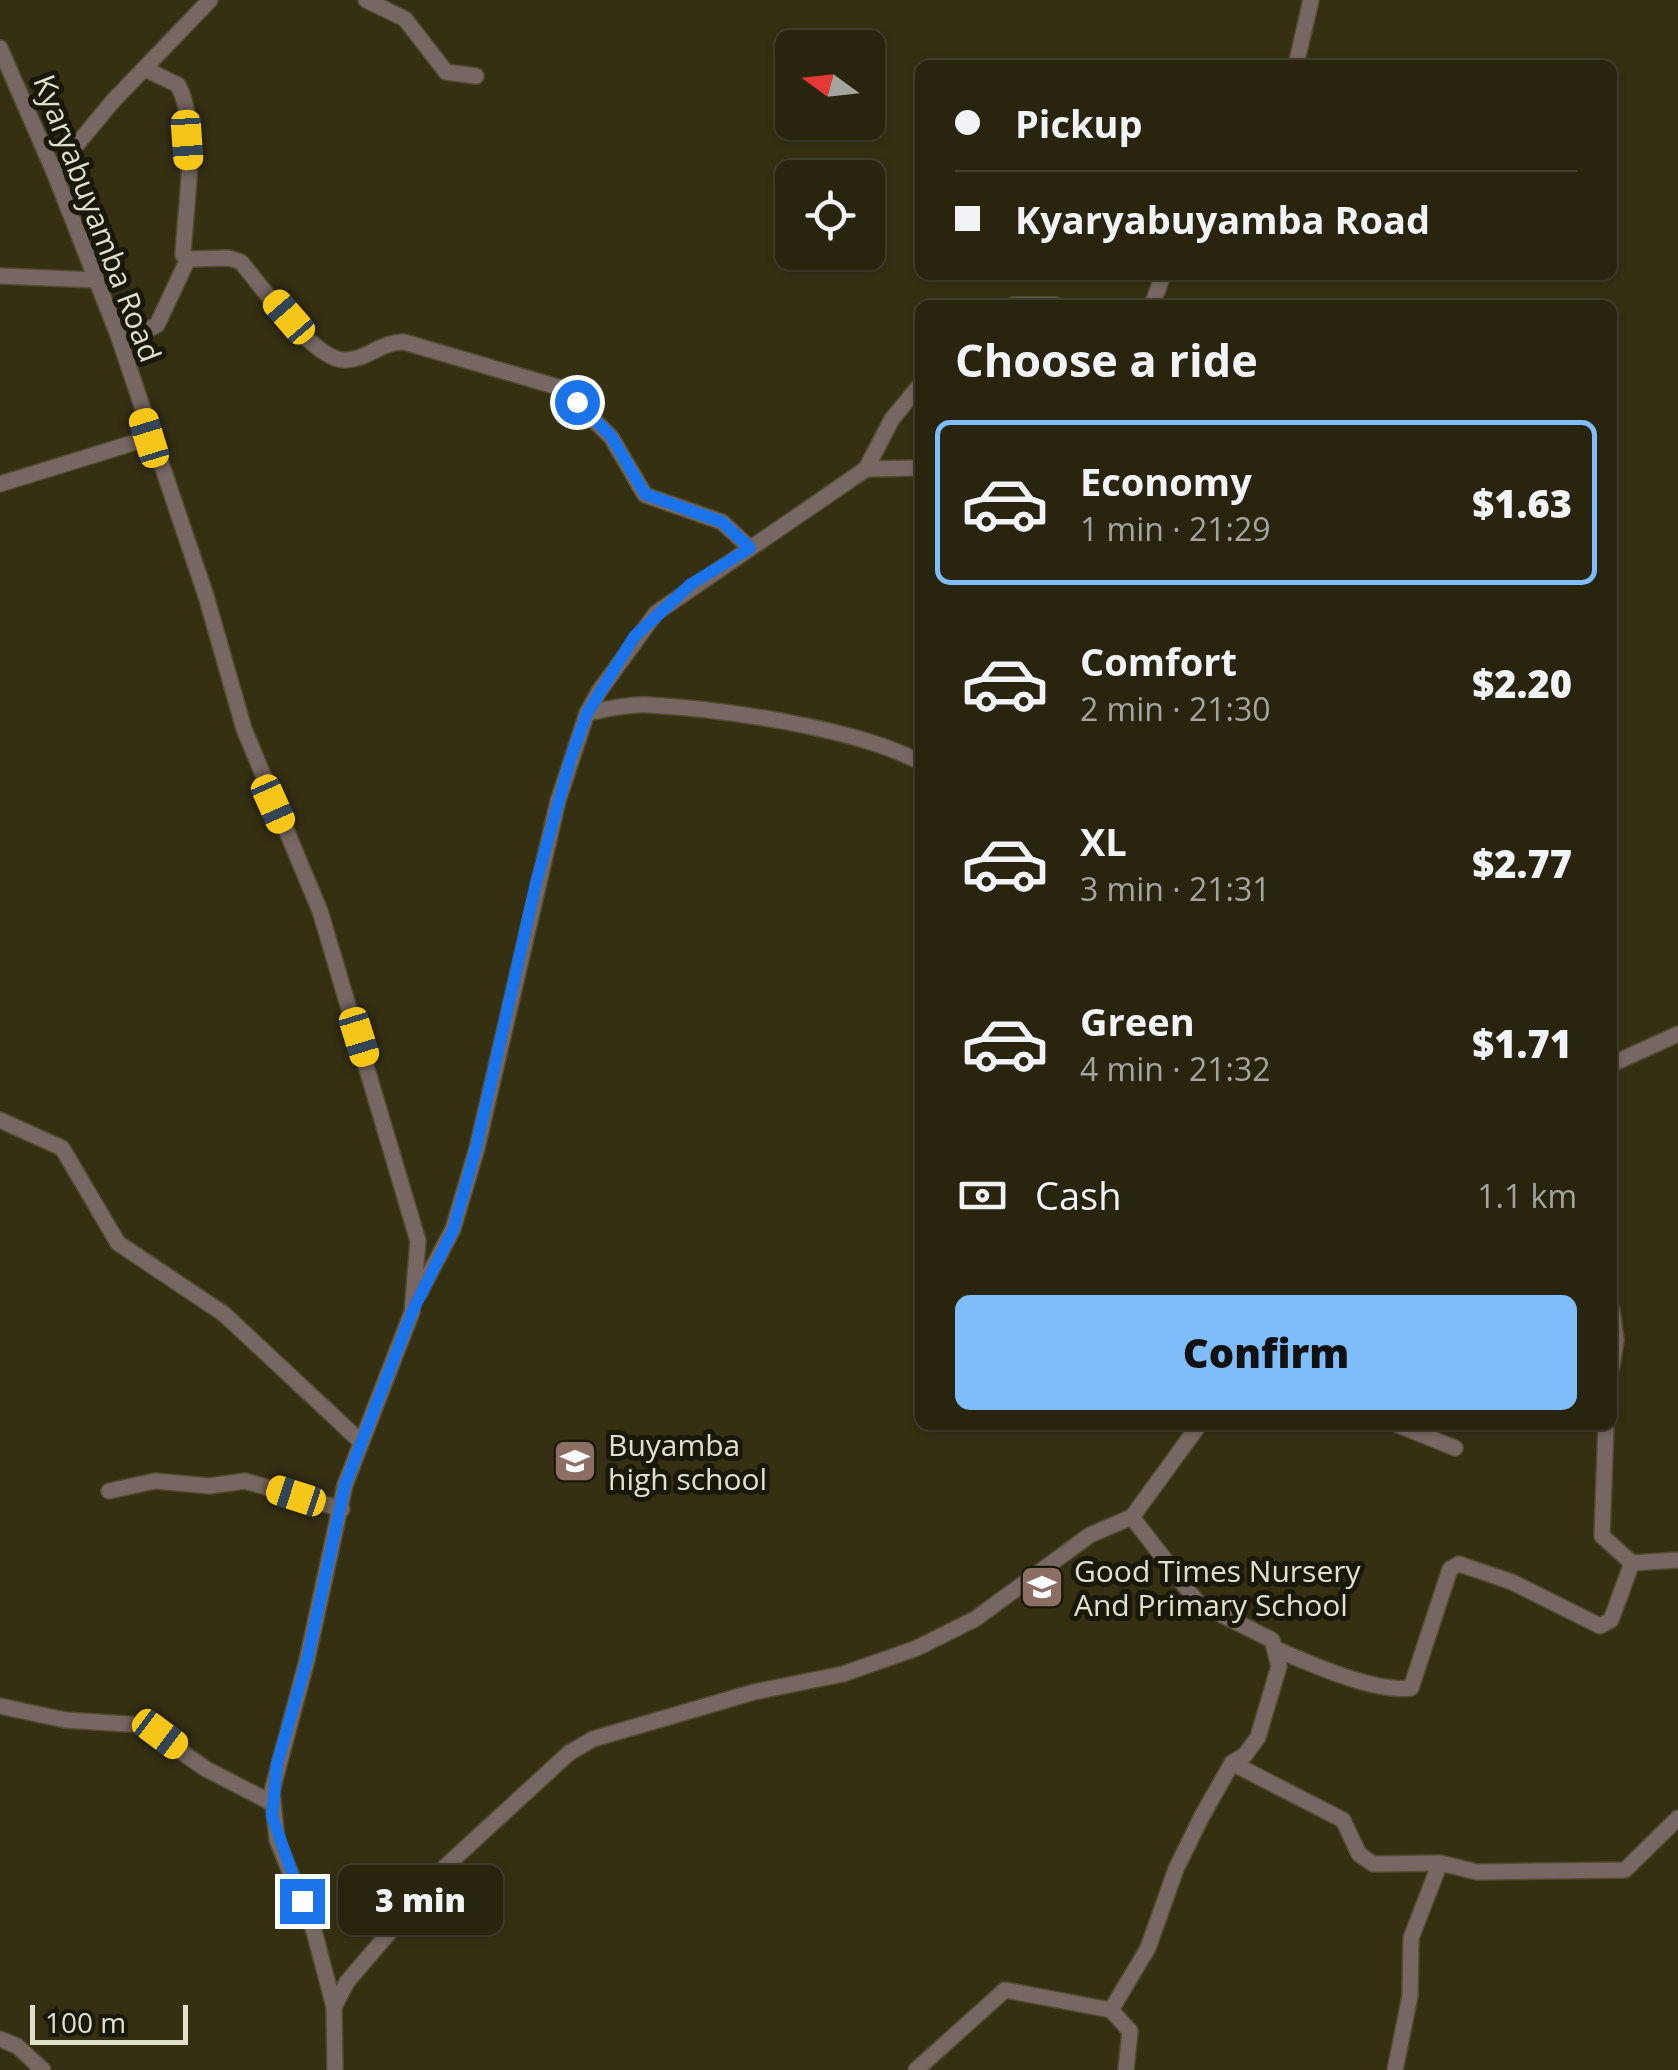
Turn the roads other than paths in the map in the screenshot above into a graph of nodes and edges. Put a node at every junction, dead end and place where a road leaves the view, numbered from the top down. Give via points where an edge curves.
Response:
1 (210, 0) edge
2 (366, 0) edge
3 (1311, 0) edge
4 (0, 48) edge
5 (1297, 60) edge
6 (144, 69) junction
7 (476, 76) dead end
8 (54, 172) junction
9 (188, 258) junction
10 (0, 276) edge
11 (96, 280) junction
12 (118, 336) junction
13 (915, 391) edge
14 (149, 438) junction
15 (866, 468) junction
16 (915, 468) edge
17 (0, 484) edge
18 (750, 548) junction
19 (587, 713) junction
20 (915, 760) edge
21 (1678, 1034) edge
22 (1617, 1062) edge
23 (0, 1120) edge
24 (412, 1312) junction
25 (1195, 1430) edge
26 (1410, 1430) edge
27 (1606, 1430) edge
28 (360, 1441) junction
29 (1455, 1448) dead end
30 (109, 1490) dead end
31 (342, 1508) junction
32 (1132, 1518) junction
33 (1678, 1560) edge
34 (1632, 1562) junction
35 (1278, 1650) junction
36 (0, 1706) edge
37 (1232, 1763) junction
38 (272, 1803) junction
39 (1678, 1818) edge
40 (1440, 1863) junction
41 (334, 2007) junction
42 (1111, 2010) junction
43 (0, 2038) edge
44 (32, 2067) edge
45 (335, 2070) edge
46 (916, 2070) edge
47 (1126, 2070) edge
48 (1395, 2070) edge

1 - 6 street
2 - 7 street via 405,19 446,72
3 - 5 street
4 - 8 street, Kyaryabuyamba Road
6 - 8 street
6 - 9 street via 178,85 186,106
8 - 11 street, Kyaryabuyamba Road
9 - 12 street via 157,325
9 - 18 street via 241,262 334,359 404,342 561,388 611,436 645,494 722,522
10 - 11 street
11 - 12 street, Kyaryabuyamba Road
12 - 14 street, Kyaryabuyamba Road
13 - 15 street
14 - 17 street
14 - 24 street, Kyaryabuyamba Road via 244,728 320,911 412,1211 418,1242
15 - 16 street
15 - 18 street
18 - 19 street via 656,613
19 - 20 street via 647,704 732,716 851,737
19 - 24 street via 536,883 453,1230
21 - 22 street
23 - 28 street via 62,1148 118,1243 224,1314
24 - 28 street, Kyaryabuyamba Road
25 - 32 street
26 - 29 street
27 - 34 street via 1602,1536
28 - 31 street, Kyaryabuyamba Road
30 - 31 street via 245,1481
31 - 38 street, Kyaryabuyamba Road
32 - 35 street via 1198,1602 1272,1640
32 - 41 street via 1090,1535 975,1619 917,1648 594,1739 569,1753 446,1866 347,1982
33 - 34 street
34 - 35 street via 1611,1620 1600,1626 1512,1582 1459,1564 1450,1569 1411,1688 1317,1667
35 - 37 street via 1274,1696 1258,1736
36 - 38 street via 65,1720 132,1721
37 - 40 street via 1343,1820 1365,1860
37 - 42 street via 1176,1869 1148,1948
38 - 41 street, Kyaryabuyamba Road via 277,1840 314,1931
39 - 40 street via 1625,1870 1477,1872
40 - 48 street via 1412,1938 1410,1996
41 - 45 street, Kyaryabuyamba Road
42 - 46 street via 1005,1990
42 - 47 street via 1130,2032
43 - 44 street via 17,2046

